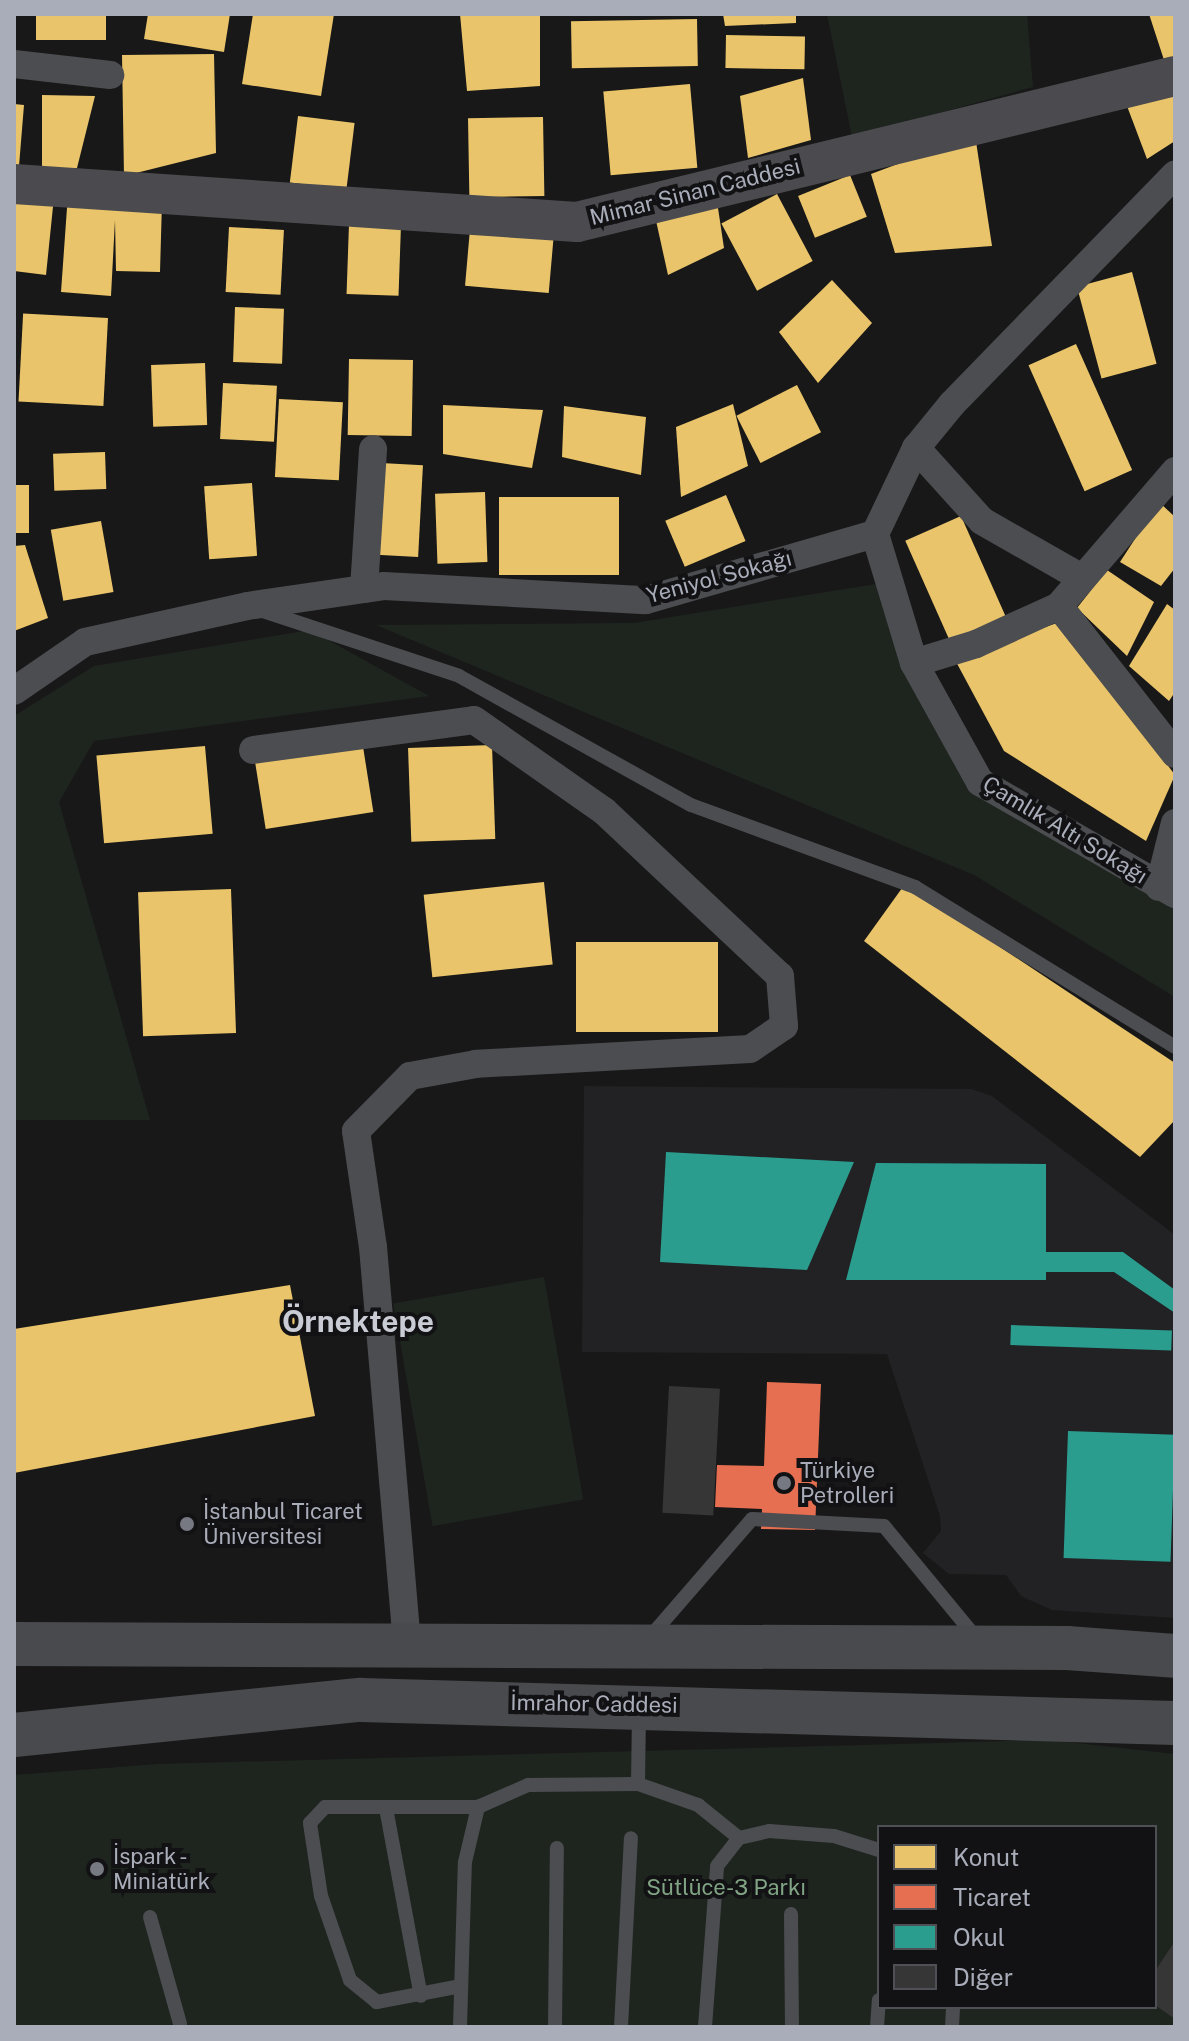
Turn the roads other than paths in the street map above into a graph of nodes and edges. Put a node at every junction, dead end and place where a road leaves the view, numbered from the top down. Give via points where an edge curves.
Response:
1 (14, 64) edge
2 (110, 75) dead end
3 (1175, 76) edge
4 (1175, 175) edge
5 (14, 184) edge
6 (916, 448) junction
7 (373, 449) dead end
8 (1170, 485) edge
9 (875, 534) junction
10 (1082, 578) junction
11 (364, 589) junction
12 (247, 606) junction
13 (1059, 606) junction
14 (914, 663) junction
15 (14, 691) edge
16 (253, 750) dead end
17 (1175, 754) edge
18 (1175, 823) edge
19 (1167, 891) edge
20 (1175, 1047) edge
21 (14, 1644) edge
22 (225, 1645) junction
23 (407, 1647) junction
24 (641, 1648) junction
25 (985, 1648) junction
26 (1175, 1656) edge
27 (638, 1705) junction
28 (234, 1713) junction
29 (1175, 1723) edge
30 (14, 1735) edge
31 (638, 1784) junction
32 (478, 1807) junction
33 (386, 1808) junction
34 (631, 1838) dead end
35 (739, 1838) junction
36 (557, 1848) dead end
37 (877, 1849) edge
38 (791, 1914) dead end
39 (150, 1917) dead end
40 (461, 1986) junction
41 (421, 1996) junction
42 (180, 2024) dead end
43 (460, 2027) edge
44 (555, 2027) edge
45 (621, 2027) edge
46 (705, 2027) edge
47 (792, 2027) edge

1 - 2 street
3 - 5 street, Mimar Sinan Caddesi via 577,222
4 - 6 street
6 - 9 street
6 - 10 street via 982,521
7 - 11 street
8 - 10 street
9 - 11 street, Yeniyol Sokağı via 646,600
9 - 14 street, Çamlık Altı Sokağı
10 - 13 street
11 - 12 street, Yeniyol Sokağı
12 - 15 street, Yeniyol Sokağı via 85,642
12 - 20 lane via 459,676 691,805 915,887
13 - 14 street via 976,644
13 - 17 street
14 - 19 street, Çamlık Altı Sokağı via 980,782
16 - 23 street via 474,720 604,811 780,976 784,1026 750,1049 476,1064 410,1076 356,1131 373,1247
18 - 19 street
21 - 22 main road
22 - 23 main road
22 - 28 main road
23 - 24 main road
24 - 25 main road
24 - 25 lane via 752,1519 884,1526
25 - 26 main road
27 - 28 main road, İmrahor Caddesi via 361,1700
27 - 29 main road, İmrahor Caddesi
27 - 31 lane
28 - 30 main road, İmrahor Caddesi
31 - 32 lane via 528,1785
31 - 35 lane via 698,1805
32 - 33 lane
32 - 40 lane via 465,1862
33 - 41 lane
33 - 41 lane via 325,1807 310,1823 321,1896 350,1980 377,2002
34 - 45 lane
35 - 37 lane via 769,1831 834,1836
35 - 46 lane via 717,1866
36 - 44 lane
38 - 47 lane
39 - 42 lane
40 - 41 lane
40 - 43 lane

